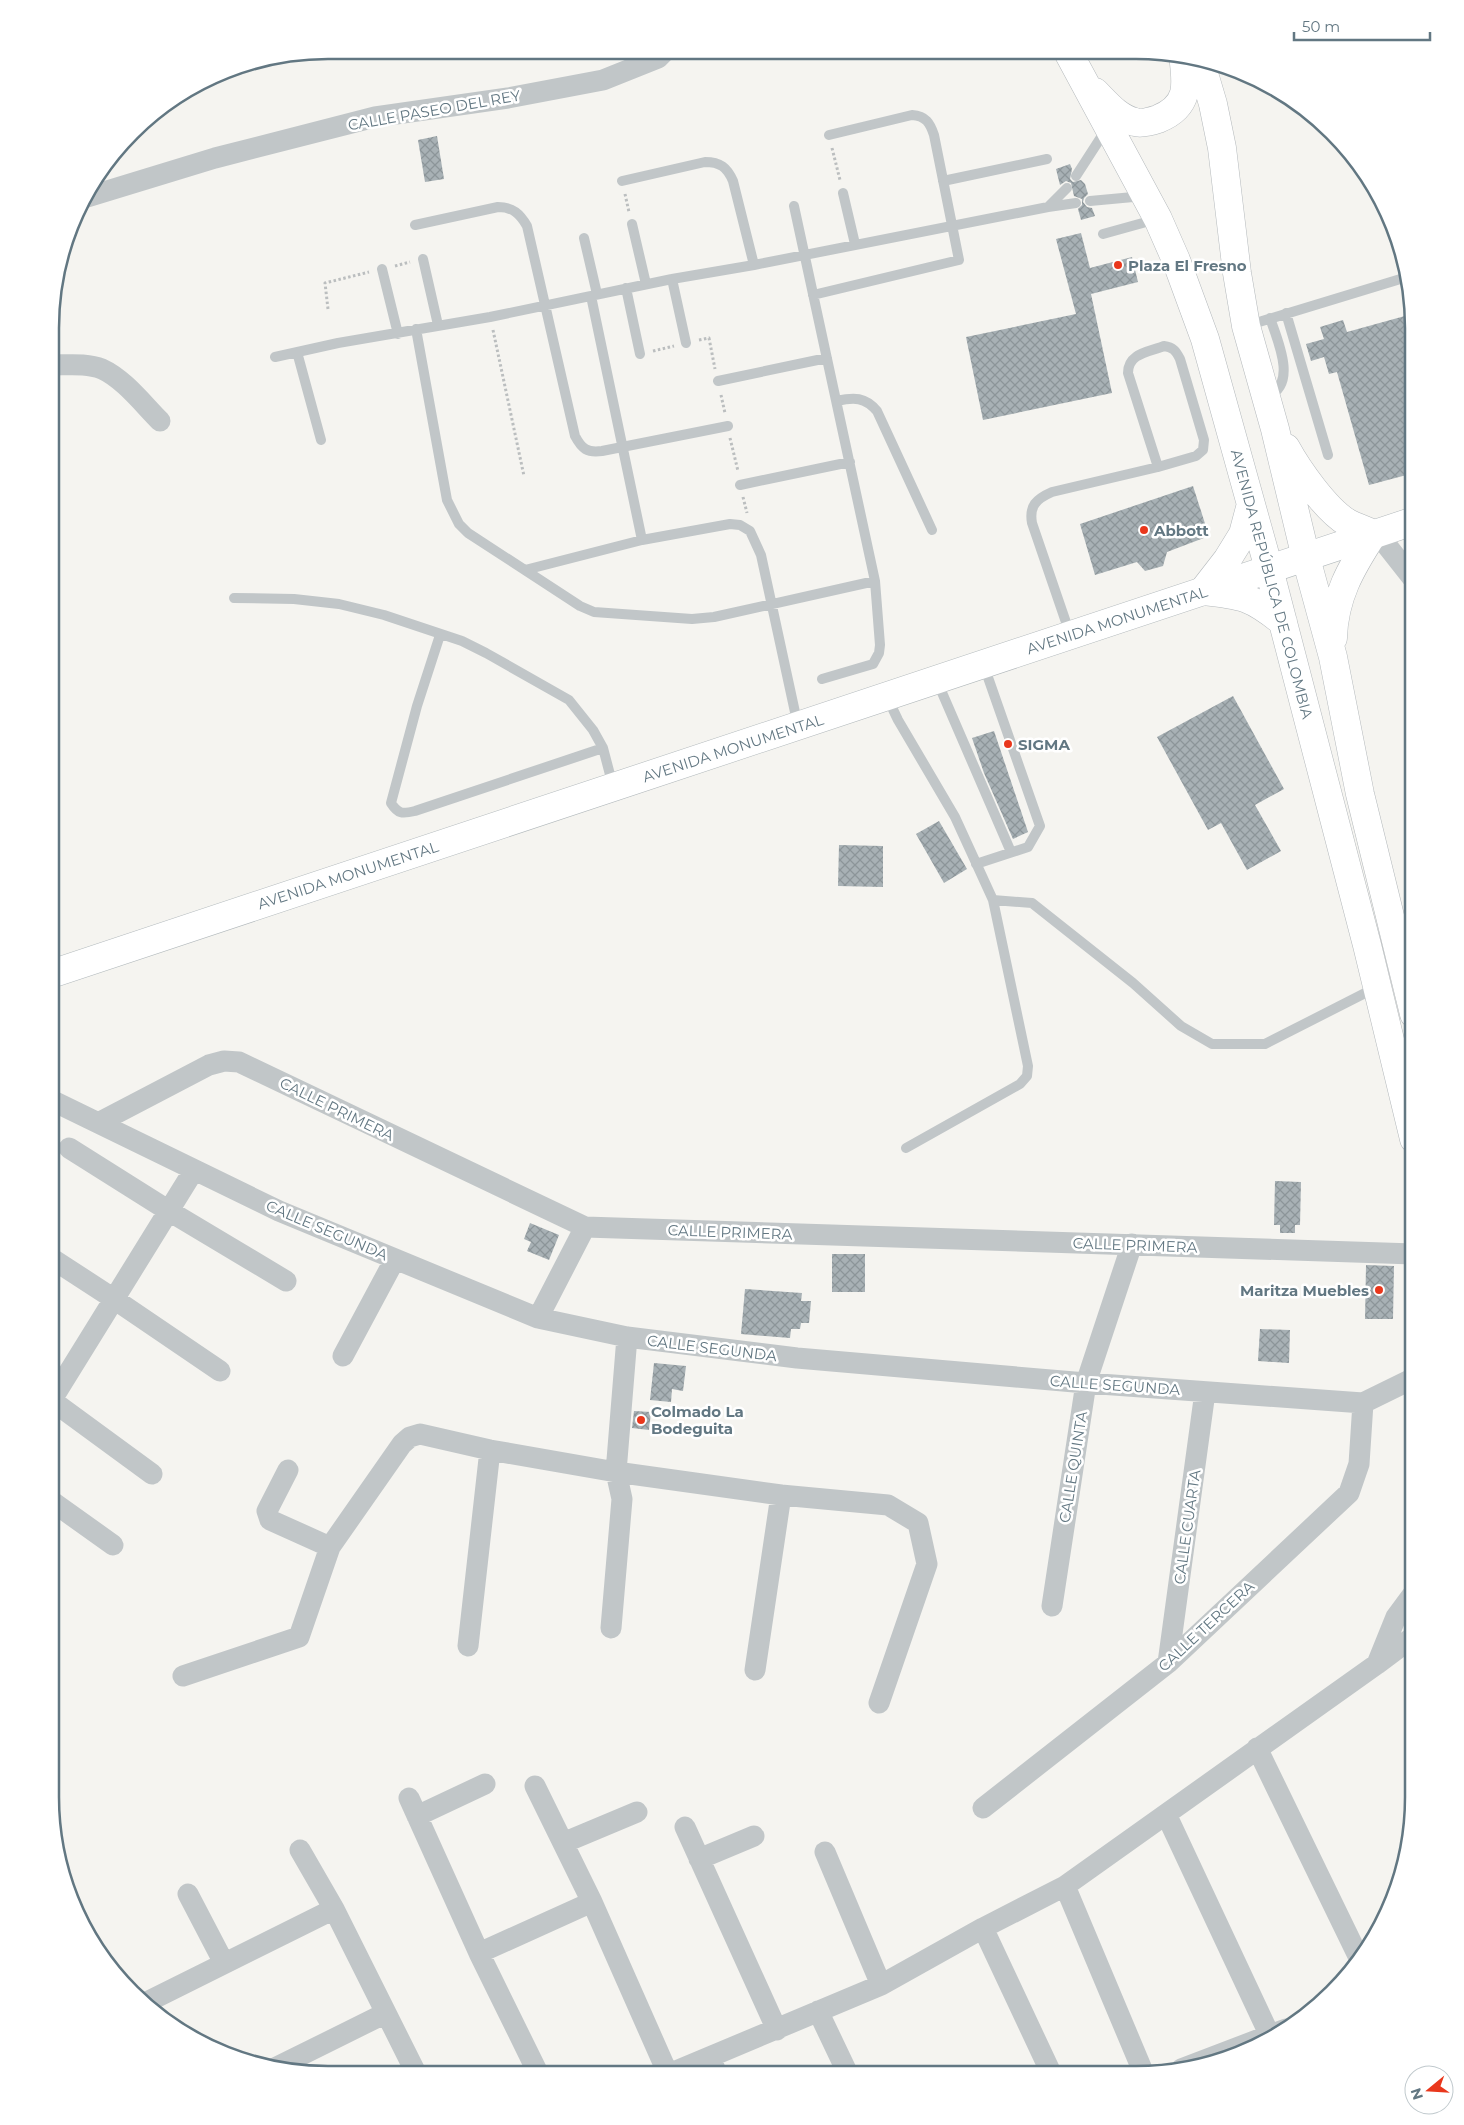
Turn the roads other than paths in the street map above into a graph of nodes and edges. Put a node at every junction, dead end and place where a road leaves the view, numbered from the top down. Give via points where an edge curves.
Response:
1 (656, 59) edge
2 (1071, 59) edge
3 (1184, 63) edge
4 (1202, 67) edge
5 (1080, 77) junction
6 (1107, 127) junction
7 (829, 135) road end
8 (1047, 160) dead end
9 (1076, 176) dead end
10 (943, 180) junction
11 (622, 181) road end
12 (1067, 188) dead end
13 (843, 193) road end
14 (94, 195) edge
15 (1090, 201) dead end
16 (1076, 203) dead end
17 (794, 206) dead end
18 (1048, 206) junction
19 (1151, 208) junction
20 (632, 224) road end
21 (415, 225) dead end
22 (952, 225) junction
23 (1103, 234) dead end
24 (584, 238) dead end
25 (855, 244) junction
26 (804, 254) junction
27 (423, 259) dead end
28 (754, 264) junction
29 (382, 269) dead end
30 (672, 279) junction
31 (1401, 279) edge
32 (646, 284) junction
33 (626, 288) junction
34 (594, 295) junction
35 (813, 295) junction
36 (546, 305) junction
37 (1286, 313) junction
38 (1258, 322) junction
39 (438, 325) junction
40 (416, 329) junction
41 (398, 334) junction
42 (686, 343) dead end
43 (297, 352) junction
44 (640, 354) dead end
45 (275, 357) dead end
46 (827, 358) junction
47 (59, 365) edge
48 (718, 381) dead end
49 (836, 401) junction
50 (160, 421) dead end
51 (728, 426) dead end
52 (1275, 429) junction
53 (321, 440) dead end
54 (622, 447) junction
55 (1328, 455) dead end
56 (850, 462) junction
57 (1158, 467) junction
58 (740, 485) dead end
59 (1251, 503) junction
60 (1405, 524) edge
61 (932, 530) dead end
62 (1375, 533) junction
63 (642, 540) junction
64 (1306, 558) junction
65 (1269, 569) junction
66 (1405, 569) edge
67 (525, 570) junction
68 (876, 580) junction
69 (1203, 591) junction
70 (234, 598) dead end
71 (771, 604) junction
72 (1283, 622) junction
73 (440, 635) junction
74 (1071, 636) junction
75 (1333, 657) junction
76 (983, 665) junction
77 (822, 679) dead end
78 (936, 680) junction
79 (888, 697) junction
80 (798, 726) junction
81 (603, 748) junction
82 (613, 788) junction
83 (1010, 852) junction
84 (976, 864) junction
85 (993, 900) junction
86 (59, 969) edge
87 (1405, 977) edge
88 (1376, 988) junction
89 (1405, 1083) edge
90 (59, 1104) edge
91 (98, 1123) junction
92 (69, 1148) dead end
93 (906, 1148) dead end
94 (194, 1170) junction
95 (169, 1212) junction
96 (584, 1227) junction
97 (1132, 1244) junction
98 (1405, 1254) edge
99 (395, 1259) junction
100 (59, 1263) edge
101 (286, 1281) dead end
102 (114, 1299) junction
103 (538, 1318) junction
104 (627, 1338) junction
105 (343, 1356) dead end
106 (220, 1371) dead end
107 (1405, 1382) edge
108 (1086, 1383) junction
109 (59, 1388) edge
110 (1205, 1392) junction
111 (1363, 1403) junction
112 (59, 1407) edge
113 (490, 1450) junction
114 (288, 1470) dead end
115 (616, 1472) junction
116 (152, 1474) dead end
117 (781, 1495) junction
118 (59, 1506) edge
119 (113, 1545) dead end
120 (330, 1547) junction
121 (1405, 1605) edge
122 (1052, 1606) dead end
123 (612, 1628) dead end
124 (1405, 1644) edge
125 (468, 1646) dead end
126 (1168, 1663) junction
127 (1377, 1664) junction
128 (755, 1670) dead end
129 (183, 1676) dead end
130 (879, 1703) dead end
131 (1257, 1748) junction
132 (485, 1784) dead end
133 (534, 1786) dead end
134 (983, 1808) dead end
135 (637, 1812) dead end
136 (1166, 1814) junction
137 (685, 1827) dead end
138 (754, 1836) dead end
139 (563, 1843) junction
140 (300, 1850) dead end
141 (825, 1852) dead end
142 (700, 1858) junction
143 (1065, 1886) junction
144 (188, 1894) dead end
145 (592, 1902) junction
146 (334, 1909) junction
147 (983, 1928) junction
148 (1356, 1952) edge
149 (479, 1953) junction
150 (224, 1964) junction
151 (881, 1985) junction
152 (151, 2000) edge
153 (818, 2011) junction
154 (386, 2014) junction
155 (1276, 2027) edge
156 (777, 2030) junction
157 (286, 2063) edge
158 (412, 2066) edge
159 (535, 2066) edge
160 (664, 2066) edge
161 (713, 2066) edge
162 (844, 2066) edge
163 (1048, 2066) edge
164 (1141, 2066) edge

1 - 14 street, CALLE PASEO DEL REY via 603,80 508,98 375,117 214,158
2 - 5 main road, AVENIDA REPÚBLICA DE COLOMBIA
3 - 5 main road via 1187,82 1183,100 1171,113 1153,121 1136,123 1117,114
4 - 38 main road via 1222,148 1237,273
5 - 6 main road, AVENIDA REPÚBLICA DE COLOMBIA
6 - 9 lane
6 - 19 main road, AVENIDA REPÚBLICA DE COLOMBIA
7 - 10 lane via 912,115 920,116 931,126
8 - 10 lane
10 - 22 lane
11 - 28 lane via 705,162 722,165 733,181
12 - 18 lane
13 - 25 lane
15 - 19 lane
16 - 18 lane
17 - 26 lane
18 - 22 lane
19 - 23 lane
19 - 59 main road, AVENIDA REPÚBLICA DE COLOMBIA via 1176,260 1205,338
20 - 32 lane
21 - 36 lane via 498,207 511,208 527,226
22 - 25 lane
22 - 35 lane via 959,260
24 - 34 lane
25 - 26 lane
26 - 28 lane
26 - 35 lane
27 - 39 lane
28 - 30 lane
29 - 41 lane
30 - 32 lane
30 - 42 lane
31 - 37 lane
32 - 33 lane
33 - 34 lane
33 - 44 lane
34 - 36 lane
34 - 54 lane
35 - 46 lane
36 - 39 lane
36 - 54 lane via 575,436 584,450 592,452
37 - 38 lane
37 - 55 lane
38 - 52 main road via 1265,397
39 - 40 lane
40 - 41 lane
40 - 67 lane via 447,500 452,512 468,533
41 - 43 lane
43 - 45 lane
43 - 53 lane
46 - 48 lane
46 - 49 lane
47 - 50 street via 80,364 102,370 121,382
49 - 56 lane
49 - 61 lane via 863,399 878,411
51 - 54 lane
52 - 62 main road via 1293,460 1327,503 1347,522
52 - 64 main road
54 - 63 lane
56 - 58 lane
56 - 68 lane
57 - 57 lane via 1128,367 1134,356 1164,346 1173,348 1180,359 1205,446 1196,456
57 - 74 lane via 1052,492 1040,497 1033,505 1030,512 1032,523
59 - 65 main road, AVENIDA REPÚBLICA DE COLOMBIA
59 - 69 main road via 1243,534
60 - 62 main road, AVENIDA MONUMENTAL
62 - 64 main road, AVENIDA MONUMENTAL
62 - 66 street
62 - 75 main road via 1355,562 1341,591 1333,618
63 - 67 lane
63 - 71 lane via 740,525 750,531 756,541
64 - 65 main road, AVENIDA MONUMENTAL
64 - 75 main road
65 - 69 main road, AVENIDA MONUMENTAL
65 - 72 main road, AVENIDA REPÚBLICA DE COLOMBIA
67 - 71 lane via 594,612 692,619
68 - 71 lane
68 - 77 lane via 880,645 876,660 866,667
69 - 72 main road via 1234,594 1259,603
69 - 74 main road, AVENIDA MONUMENTAL
70 - 73 lane via 294,598 339,604 384,615
71 - 80 lane
72 - 88 main road, AVENIDA REPÚBLICA DE COLOMBIA
73 - 81 lane via 486,653 569,700
73 - 81 lane via 416,706 391,803 397,812 415,811
74 - 76 main road, AVENIDA MONUMENTAL
75 - 87 main road via 1360,794
76 - 78 main road, AVENIDA MONUMENTAL
76 - 83 lane via 1040,826 1028,847
78 - 79 main road, AVENIDA MONUMENTAL
78 - 83 lane
79 - 80 main road, AVENIDA MONUMENTAL
79 - 84 lane
80 - 82 main road, AVENIDA MONUMENTAL
81 - 82 lane
82 - 86 main road, AVENIDA MONUMENTAL
83 - 84 lane
84 - 85 lane
85 - 88 lane via 1032,903 1133,983 1181,1026 1212,1044 1265,1044
85 - 93 lane via 1028,1066 1027,1076 1020,1084
88 - 89 main road, AVENIDA REPÚBLICA DE COLOMBIA
90 - 91 street, CALLE SEGUNDA
91 - 94 street, CALLE SEGUNDA
91 - 96 street, CALLE PRIMERA via 209,1065 239,1062
92 - 95 street
94 - 95 street
94 - 99 street, CALLE SEGUNDA via 279,1211
95 - 101 street
95 - 102 street
96 - 97 street, CALLE PRIMERA
96 - 103 street
97 - 98 street, CALLE PRIMERA
97 - 108 street, CALLE QUINTA
99 - 103 street, CALLE SEGUNDA
99 - 105 street
100 - 102 street
102 - 106 street
102 - 109 street
103 - 104 street, CALLE SEGUNDA
104 - 108 street, CALLE SEGUNDA via 797,1358
104 - 115 street
107 - 111 street
108 - 110 street, CALLE SEGUNDA
108 - 122 street, CALLE QUINTA
110 - 111 street, CALLE SEGUNDA
110 - 126 street, CALLE CUARTA
111 - 126 street, CALLE TERCERA via 1359,1464 1349,1493
112 - 116 street
113 - 115 street
113 - 120 street via 420,1434 410,1437
113 - 125 street
114 - 120 street via 267,1511 270,1520
115 - 117 street
115 - 123 street via 622,1499
117 - 128 street
117 - 130 street via 888,1505 918,1523 927,1564
118 - 119 street
120 - 129 street via 299,1637
121 - 127 street via 1396,1616
124 - 127 street
126 - 134 street, CALLE TERCERA
127 - 131 street
131 - 136 street
131 - 148 street
132 - 149 street via 413,1807
133 - 139 street
135 - 139 street
136 - 143 street
136 - 155 street
137 - 142 street
138 - 142 street
139 - 145 street
140 - 146 street
141 - 151 street
142 - 156 street
143 - 147 street
143 - 164 street
144 - 150 street
145 - 149 street
145 - 160 street
146 - 150 street
146 - 154 street
147 - 151 street
147 - 163 street
149 - 159 street
150 - 152 street
151 - 153 street
153 - 156 street
153 - 162 street
154 - 157 street
154 - 158 street
156 - 161 street

